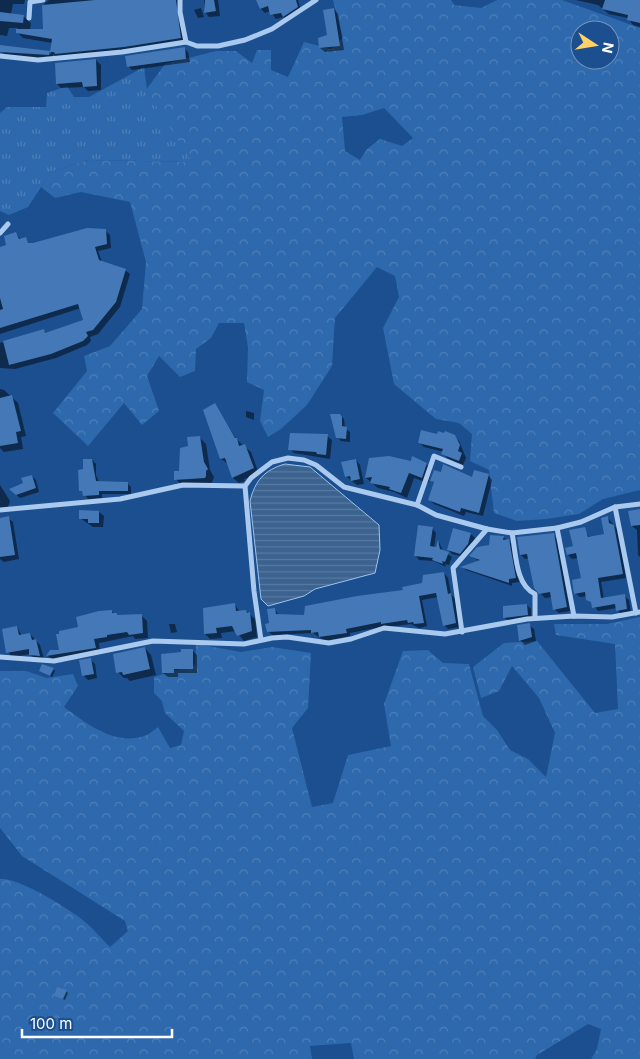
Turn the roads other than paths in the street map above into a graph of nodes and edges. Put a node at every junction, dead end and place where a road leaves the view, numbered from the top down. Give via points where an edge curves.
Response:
1 (43, 0) edge
2 (180, 0) edge
3 (316, 0) edge
4 (29, 18) dead end
5 (186, 42) junction
6 (0, 56) edge
7 (8, 224) dead end
8 (0, 232) edge
9 (461, 467) dead end
10 (245, 486) junction
11 (416, 504) junction
12 (640, 504) edge
13 (615, 507) junction
14 (0, 510) edge
15 (557, 528) junction
16 (486, 529) junction
17 (512, 532) junction
18 (638, 612) edge
19 (574, 616) junction
20 (536, 618) junction
21 (462, 632) junction
22 (261, 640) junction
23 (0, 657) edge

1 - 4 street via 30,2
2 - 5 street
3 - 5 street via 272,29 245,40 218,46 197,46
5 - 6 street via 38,60
7 - 8 street
9 - 11 street via 434,456
10 - 11 street via 272,462 288,458 316,465 344,486
10 - 14 street via 183,485 120,499
10 - 22 street
11 - 16 street via 436,515
12 - 13 street
13 - 15 street via 581,522
13 - 18 street
15 - 17 street
15 - 19 street
16 - 17 street
16 - 21 street via 453,568
17 - 20 street via 522,583 535,594
18 - 19 street via 612,617
19 - 20 street
20 - 21 street
21 - 22 street via 444,634 384,628 351,639 329,642 287,637
22 - 23 street via 244,644 153,641 54,661

